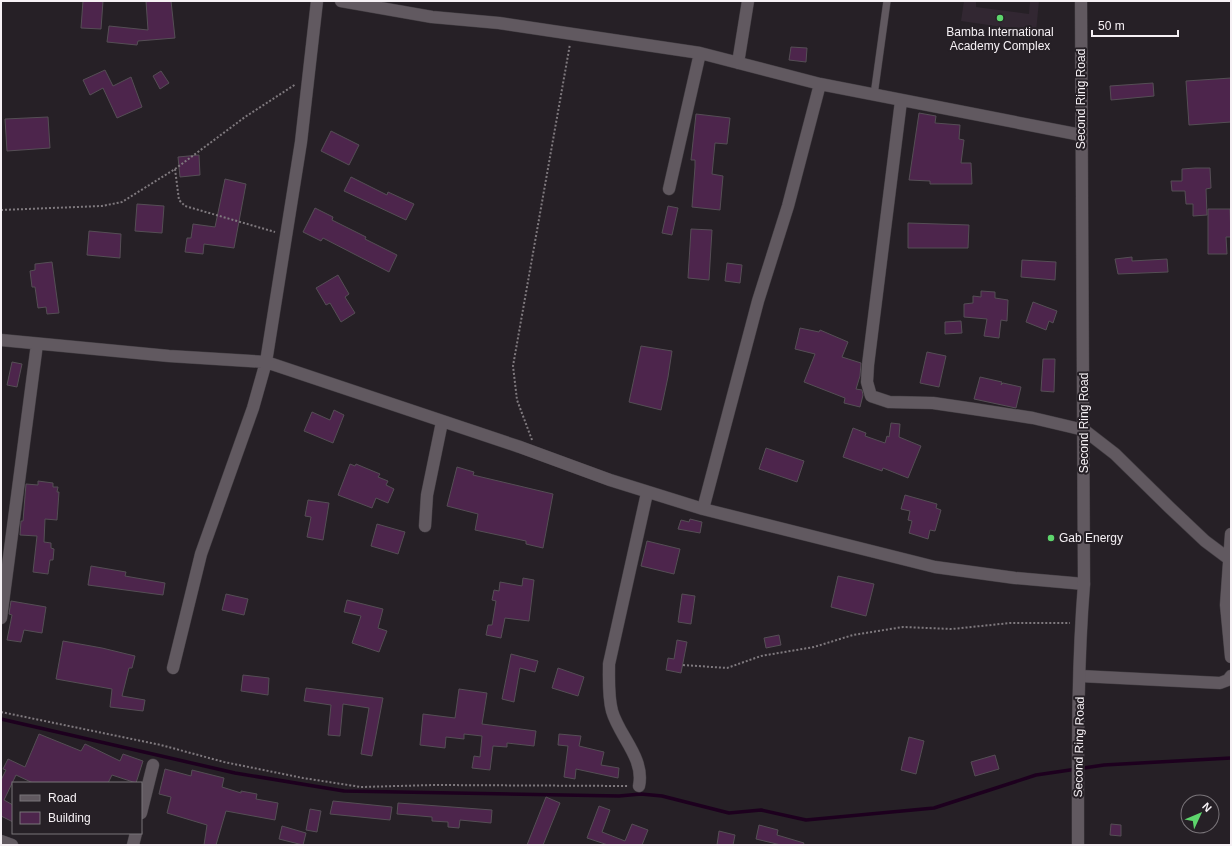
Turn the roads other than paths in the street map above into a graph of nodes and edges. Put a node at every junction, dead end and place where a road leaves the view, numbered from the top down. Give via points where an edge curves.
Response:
1 (317, 1) edge
2 (341, 1) edge
3 (748, 1) edge
4 (887, 1) edge
5 (1080, 1) edge
6 (700, 53) junction
7 (738, 63) junction
8 (820, 84) junction
9 (874, 95) junction
10 (901, 101) junction
11 (1081, 135) junction
12 (669, 189) dead end
13 (1, 340) edge
14 (37, 344) junction
15 (266, 362) junction
16 (442, 422) junction
17 (1084, 430) junction
18 (647, 493) junction
19 (703, 509) junction
20 (425, 526) dead end
21 (1231, 534) edge
22 (1229, 559) junction
23 (1084, 584) junction
24 (1, 618) edge
25 (1231, 657) edge
26 (173, 668) dead end
27 (1080, 676) junction
28 (1231, 676) edge
29 (153, 765) dead end
30 (639, 786) road end
31 (142, 809) edge
32 (136, 834) edge
33 (1, 841) edge
34 (12, 845) edge
35 (133, 845) edge
36 (1078, 845) edge

1 - 15 street via 309,76
2 - 6 street via 432,17 499,23
3 - 7 street
4 - 9 lane
5 - 11 street, Second Ring Road
6 - 7 street
6 - 12 street
7 - 8 street
8 - 9 street
8 - 19 street via 788,206 758,301
9 - 10 street
10 - 11 street
10 - 17 street via 868,365 867,382 871,396 889,402 933,403 1033,418
11 - 17 street, Second Ring Road
13 - 14 street
14 - 15 street
14 - 24 street
15 - 16 street
15 - 26 street via 253,408 202,554
16 - 18 street
16 - 20 street via 427,495
17 - 22 street via 1115,454 1168,507
17 - 23 street, Second Ring Road
18 - 19 street
18 - 30 street via 609,664 612,712 635,760 641,777
19 - 23 street via 935,567
21 - 22 street
22 - 25 street via 1226,605
23 - 27 street, Second Ring Road
27 - 28 street via 1220,683
27 - 36 street, Second Ring Road
29 - 31 street
32 - 35 street
33 - 34 street

